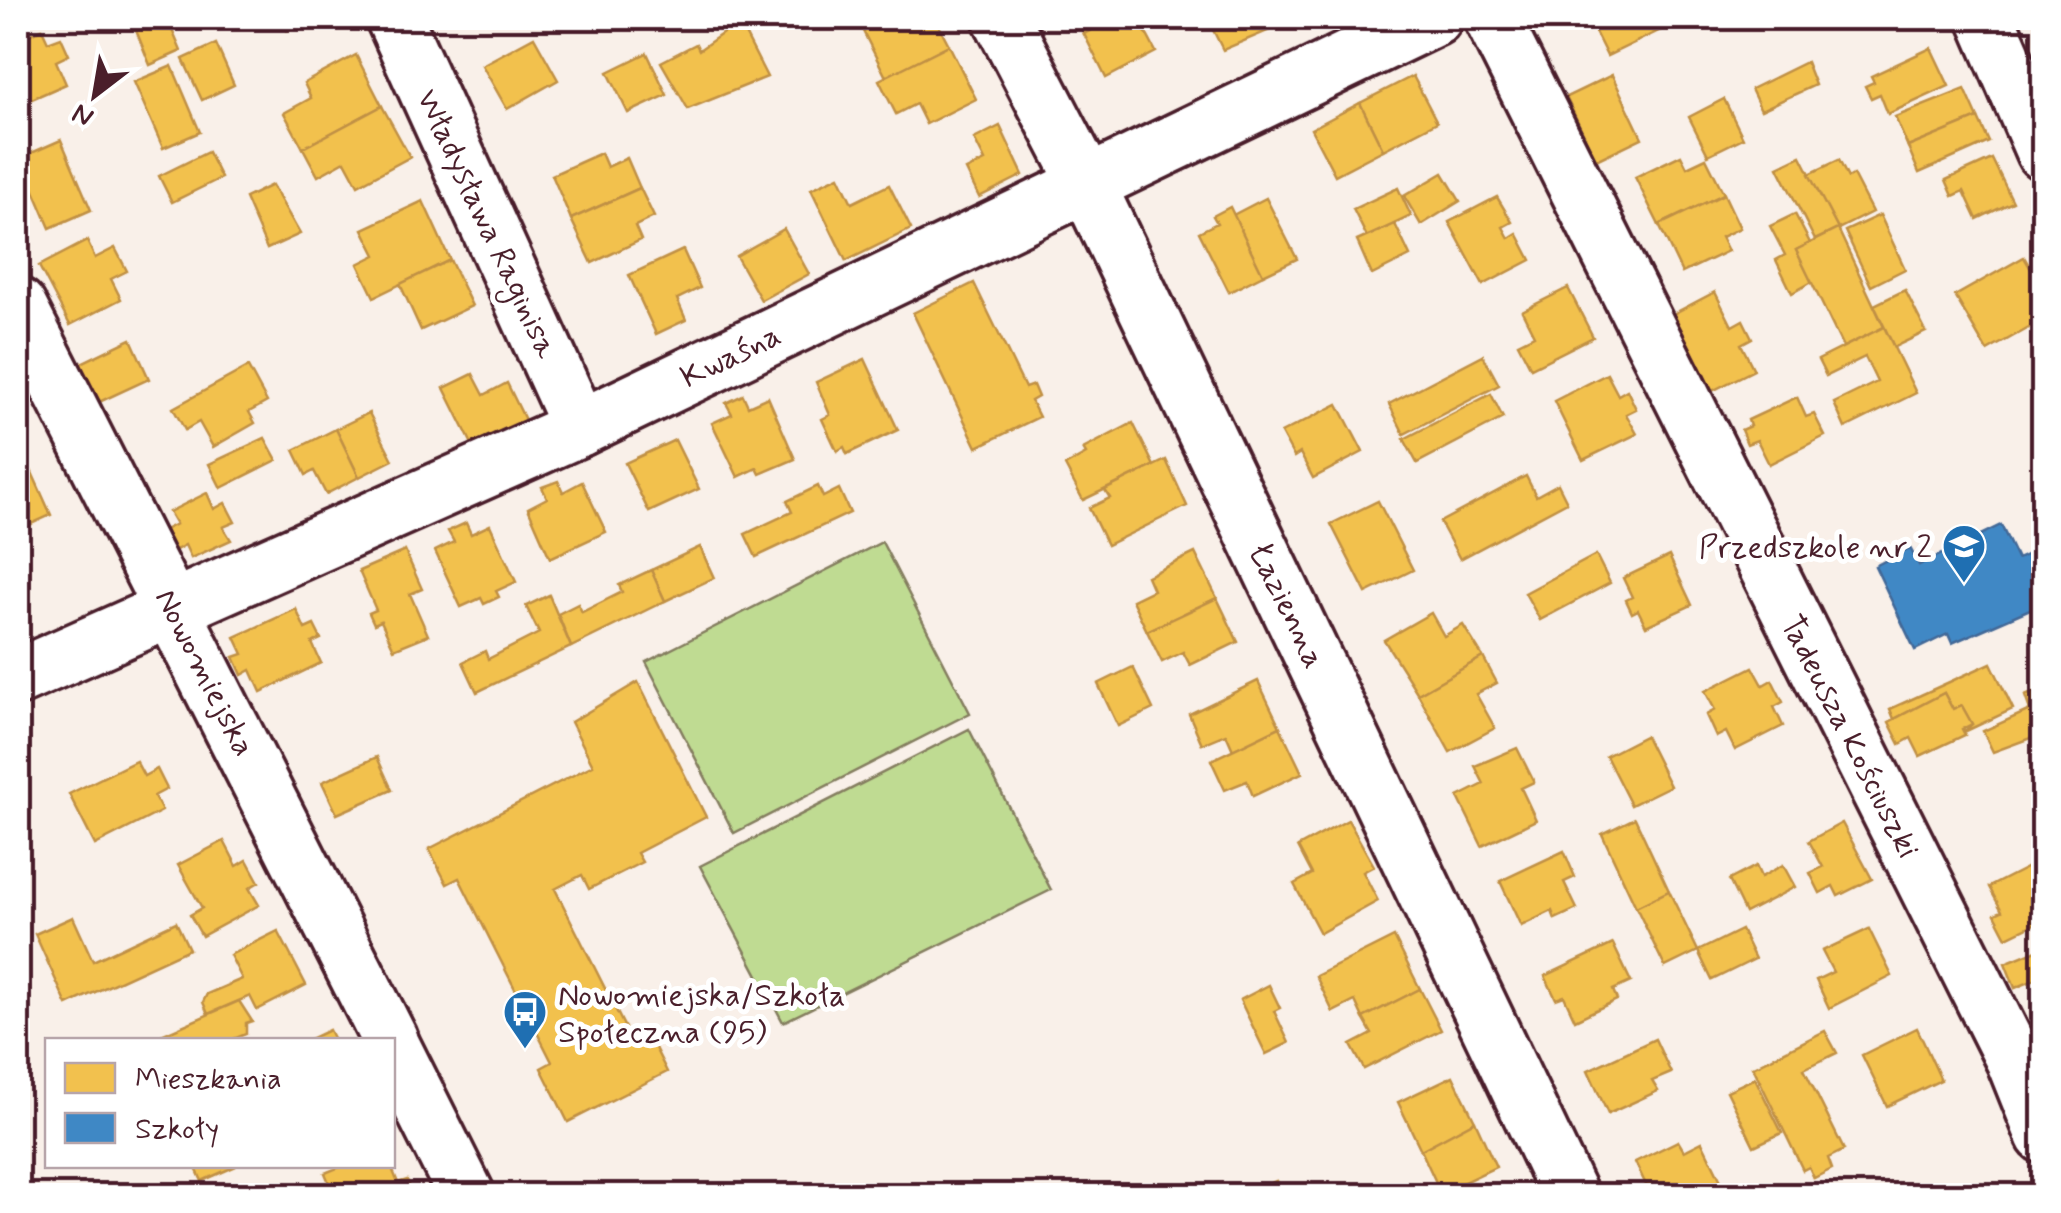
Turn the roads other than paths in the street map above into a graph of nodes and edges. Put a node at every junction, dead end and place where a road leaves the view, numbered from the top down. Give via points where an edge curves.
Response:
1 (394, 18) edge
2 (1001, 18) edge
3 (1434, 18) edge
4 (1492, 18) edge
5 (1986, 18) edge
6 (2044, 152) edge
7 (1086, 182) junction
8 (18, 306) edge
9 (580, 428) junction
10 (173, 606) junction
11 (18, 677) edge
12 (389, 1038) edge
13 (395, 1051) edge
14 (2044, 1135) edge
15 (467, 1196) edge
16 (1570, 1196) edge

1 - 9 street, Władysława Raginisa
2 - 7 street, Łazienna
3 - 7 street, Kwaśna
4 - 14 street, Tadeusza Kościuszki via 2005,1042
5 - 6 street
7 - 9 street, Kwaśna
7 - 16 street, Łazienna
8 - 10 street, Nowomiejska
9 - 10 street, Kwaśna
10 - 11 street, Kwaśna
10 - 12 street, Nowomiejska
13 - 15 street, Nowomiejska

